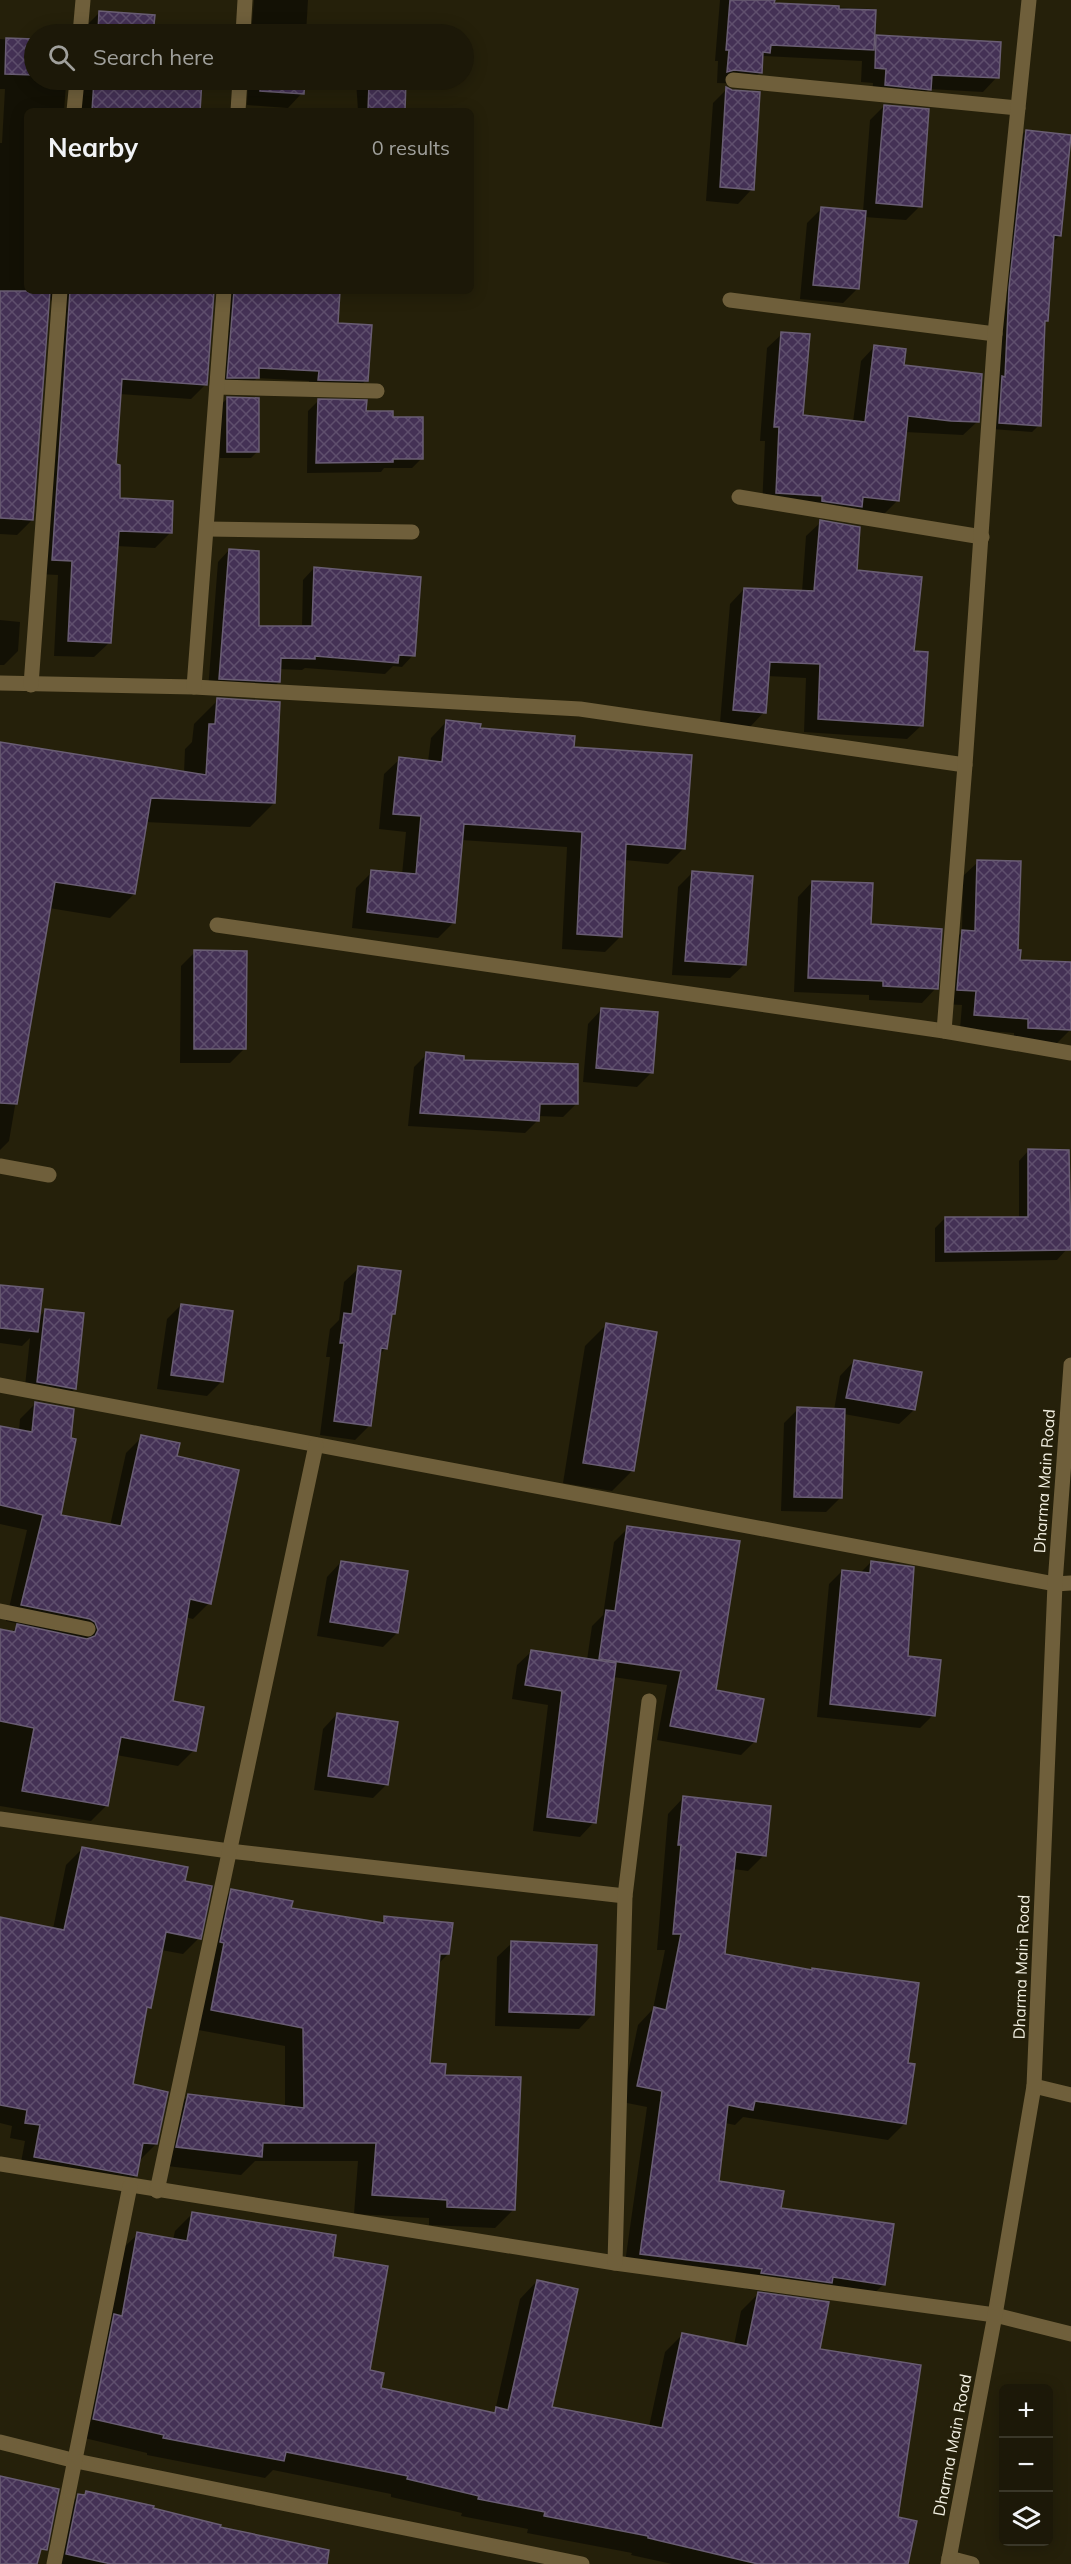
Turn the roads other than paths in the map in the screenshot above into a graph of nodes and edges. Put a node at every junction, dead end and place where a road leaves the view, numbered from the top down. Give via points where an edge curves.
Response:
1 (83, 0) edge
2 (245, 0) edge
3 (1029, 0) edge
4 (81, 24) edge
5 (244, 24) edge
6 (733, 80) dead end
7 (75, 90) edge
8 (239, 90) edge
9 (74, 108) edge
10 (238, 108) edge
11 (1018, 108) junction
12 (60, 294) edge
13 (224, 294) edge
14 (730, 300) dead end
15 (995, 334) junction
16 (217, 387) junction
17 (377, 391) dead end
18 (740, 497) dead end
19 (207, 529) junction
20 (411, 532) dead end
21 (981, 537) junction
22 (0, 683) edge
23 (31, 685) junction
24 (194, 687) junction
25 (965, 765) junction
26 (217, 925) dead end
27 (944, 1031) junction
28 (1071, 1053) edge
29 (0, 1167) edge
30 (49, 1175) dead end
31 (1071, 1365) edge
32 (0, 1385) edge
33 (316, 1445) junction
34 (1071, 1583) edge
35 (1055, 1584) junction
36 (0, 1611) edge
37 (88, 1629) dead end
38 (649, 1701) dead end
39 (0, 1819) edge
40 (229, 1851) junction
41 (625, 1896) junction
42 (1034, 2086) junction
43 (1071, 2095) edge
44 (0, 2164) edge
45 (130, 2186) junction
46 (157, 2191) junction
47 (615, 2263) junction
48 (994, 2315) junction
49 (1071, 2334) edge
50 (0, 2442) edge
51 (76, 2461) junction
52 (949, 2561) edge
53 (54, 2564) edge
54 (582, 2564) edge
55 (972, 2564) edge

1 - 4 street
2 - 5 street
3 - 11 street
6 - 11 street
7 - 9 street
8 - 10 street
11 - 15 street
12 - 23 street
13 - 16 street
14 - 15 street
15 - 21 street
16 - 17 street
16 - 19 street
18 - 21 street
19 - 20 street
19 - 24 street
21 - 25 street
22 - 23 street
23 - 24 street
24 - 25 street via 580,709
25 - 27 street
26 - 27 street
27 - 28 street
29 - 30 street
31 - 35 street, Dharma Main Road
32 - 33 street
33 - 35 street
33 - 40 street
34 - 35 street
35 - 42 street, Dharma Main Road
36 - 37 street
38 - 41 street
39 - 40 street
40 - 41 street
40 - 46 street
41 - 47 street
42 - 43 street
42 - 48 street, Dharma Main Road
44 - 45 street
45 - 46 street
45 - 51 street
46 - 47 street
47 - 48 street
48 - 49 street
48 - 52 street, Dharma Main Road
50 - 51 street
51 - 53 street
51 - 54 street
52 - 55 street

